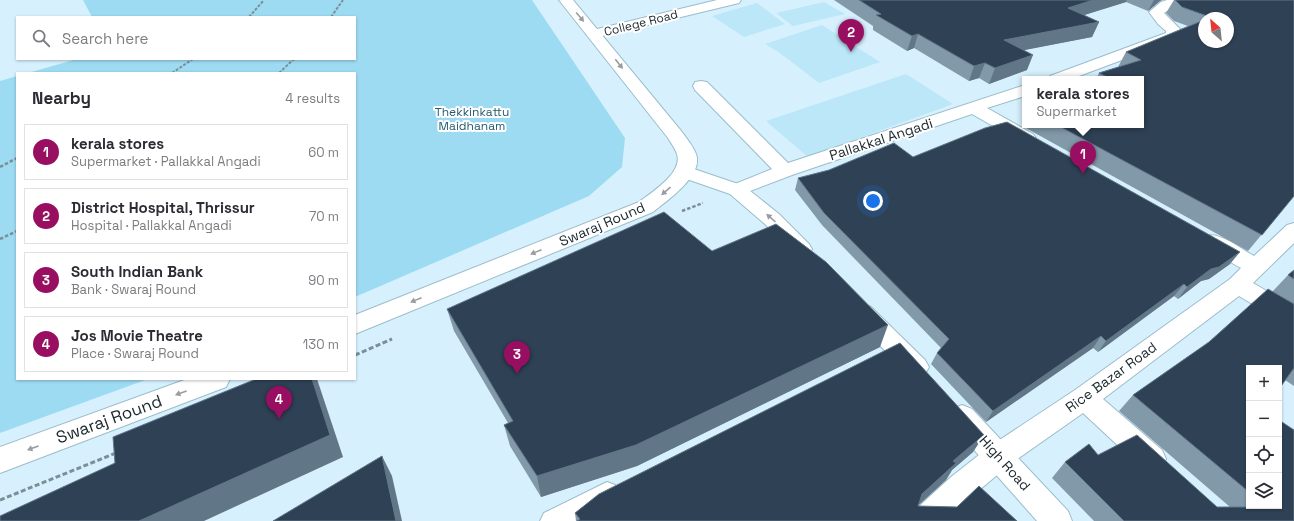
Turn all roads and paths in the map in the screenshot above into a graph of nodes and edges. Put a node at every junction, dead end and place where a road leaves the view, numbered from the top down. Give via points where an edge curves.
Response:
1 (264, 0) edge
2 (343, 0) edge
3 (566, 0) edge
4 (734, 0) edge
5 (1180, 0) edge
6 (249, 16) edge
7 (332, 16) edge
8 (594, 34) junction
9 (192, 60) edge
10 (293, 60) edge
11 (174, 72) edge
12 (280, 72) edge
13 (1064, 76) edge
14 (701, 86) dead end
15 (1022, 91) edge
16 (974, 108) junction
17 (1043, 147) edge
18 (16, 159) edge
19 (0, 167) edge
20 (785, 171) junction
21 (685, 172) junction
22 (737, 190) junction
23 (1294, 230) edge
24 (16, 231) edge
25 (1194, 232) edge
26 (0, 239) edge
27 (815, 264) edge
28 (1256, 267) junction
29 (1238, 285) junction
30 (848, 297) edge
31 (1294, 318) edge
32 (356, 325) edge
33 (898, 348) junction
34 (876, 358) edge
35 (214, 380) edge
36 (930, 382) edge
37 (1084, 398) junction
38 (946, 399) edge
39 (121, 450) edge
40 (999, 456) junction
41 (0, 460) edge
42 (1170, 475) edge
43 (623, 486) edge
44 (0, 500) edge
45 (552, 521) edge
46 (925, 521) edge
47 (1057, 521) edge

1 - 6 path
2 - 7 path
3 -> 8 street
4 - 8 street, College Road
5 - 13 street via 1156,12 1174,30 1173,36
8 -> 21 street via 676,136 688,155
9 - 11 path
10 - 12 path
14 - 20 street
15 - 16 street, Pallakkal Angadi
16 - 17 street
16 - 20 street, Pallakkal Angadi
18 - 19 path
20 - 22 street, Pallakkal Angadi
21 - 22 street
21 -> 32 street, Swaraj Round via 668,190 646,207
27 -> 22 street via 772,219
23 - 28 street, Rice Bazar Road
24 - 26 path
25 - 28 street
28 - 29 street, Rice Bazar Road
29 - 31 street
29 - 37 street, Rice Bazar Road
30 - 33 street
33 - 34 lane
33 - 36 street
35 -> 41 street, Swaraj Round
37 - 40 street, Rice Bazar Road
37 - 42 street
38 - 40 street, High Road
39 - 44 path
40 - 46 street, Rice Bazar Road
40 - 47 street, High Road
43 - 45 lane

